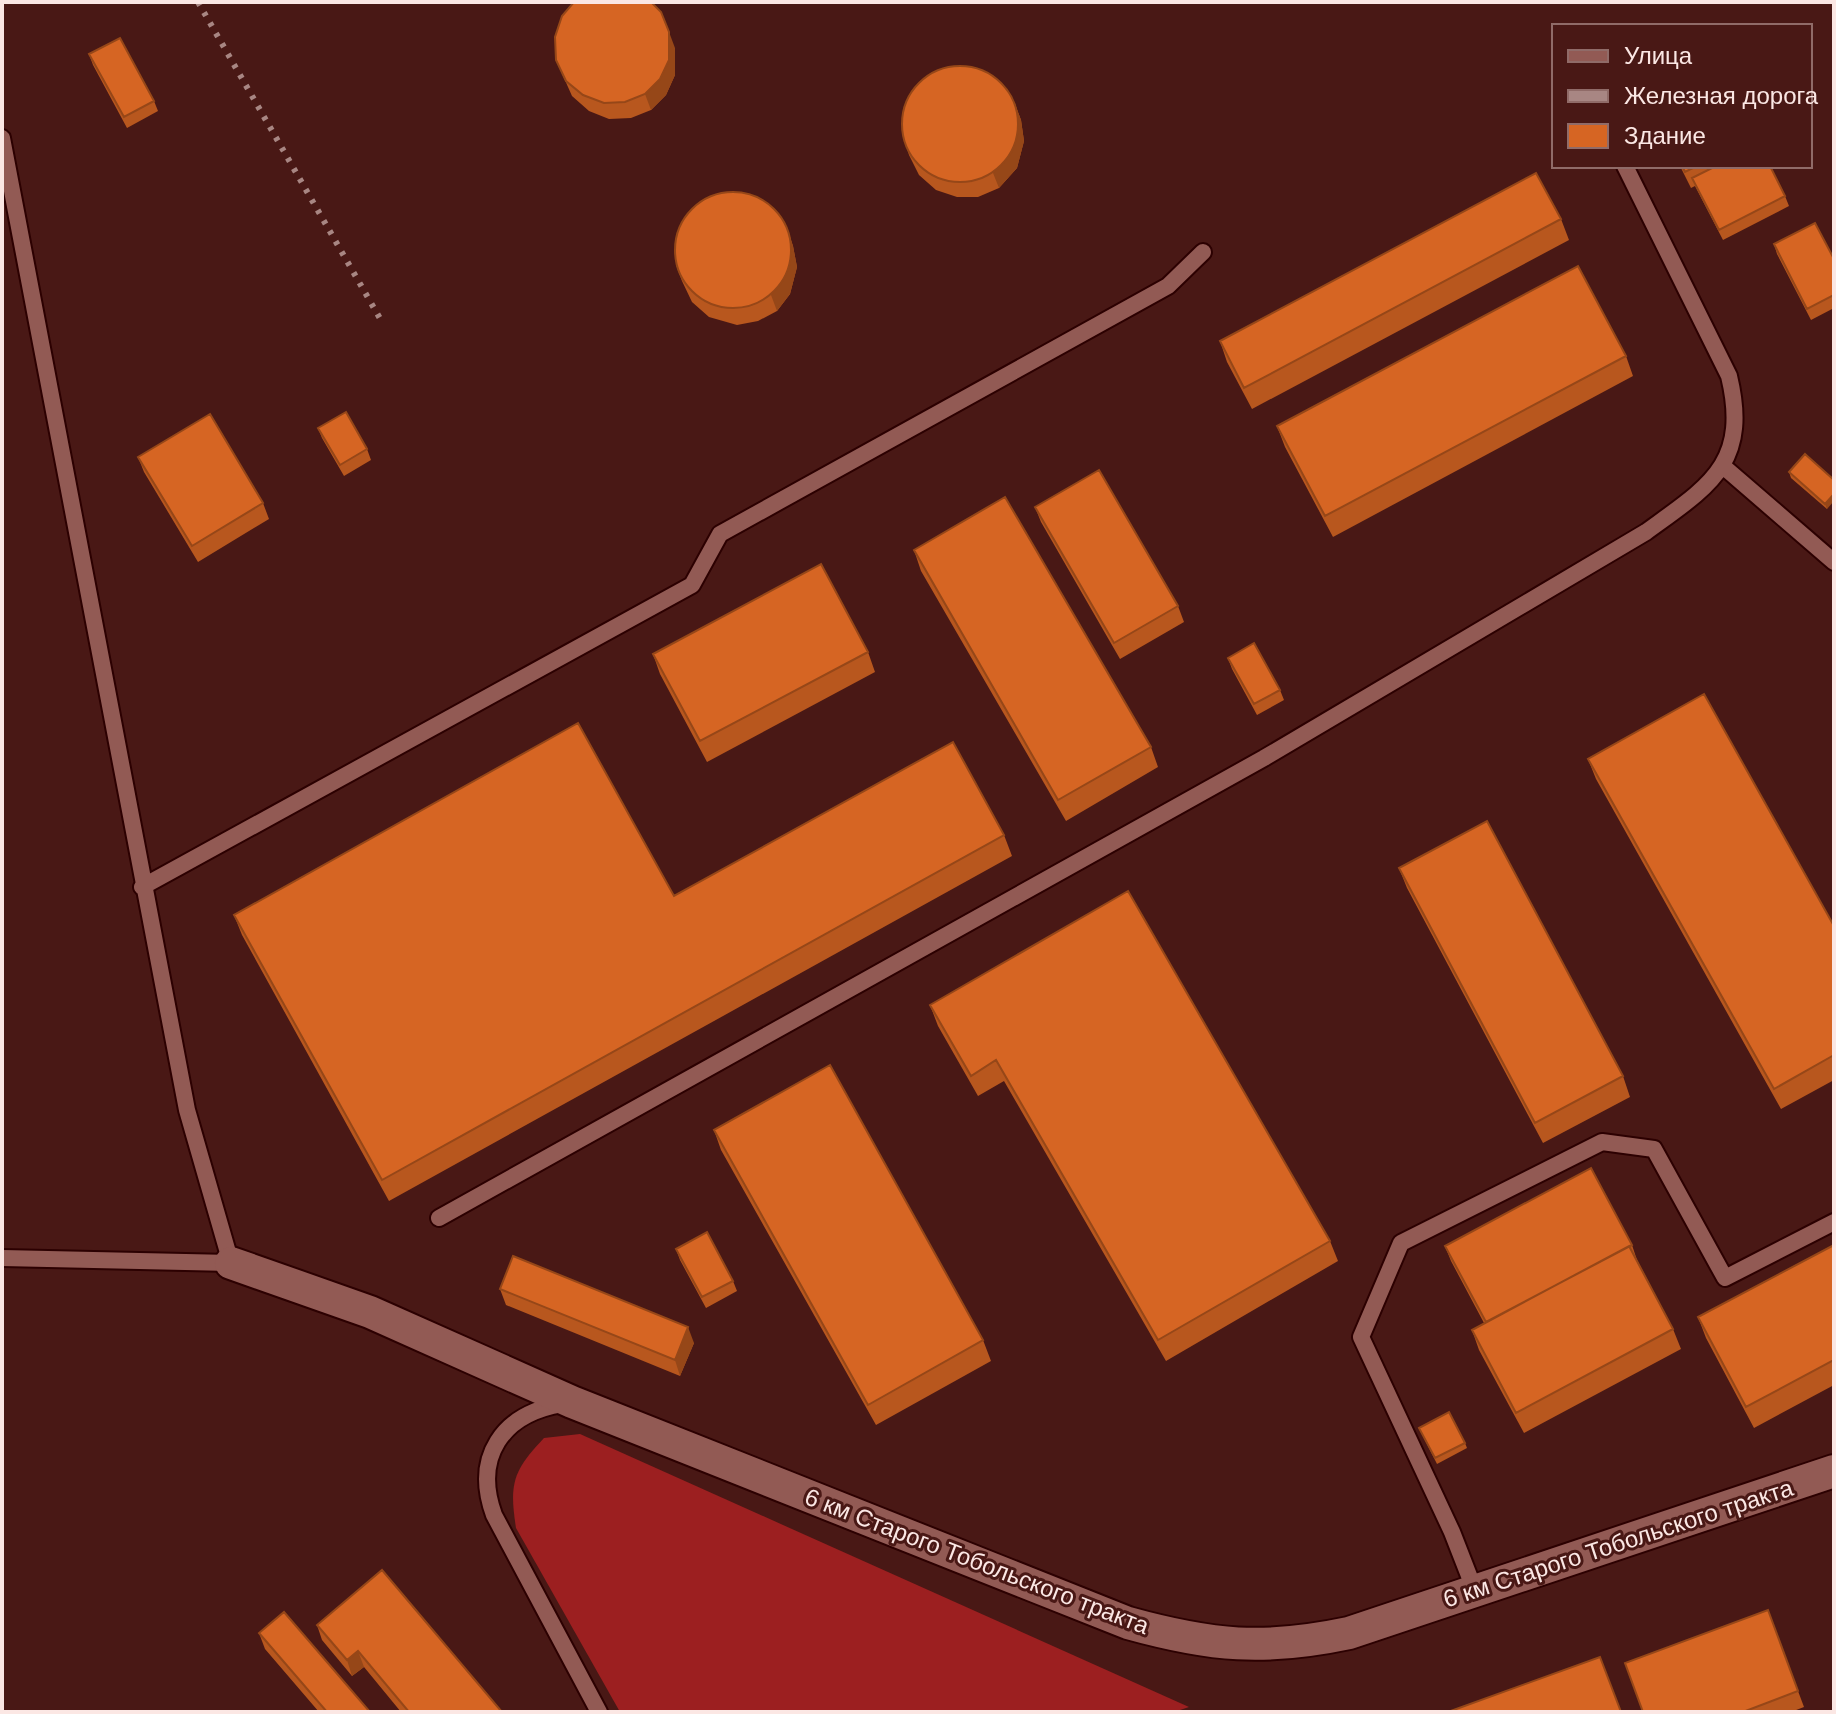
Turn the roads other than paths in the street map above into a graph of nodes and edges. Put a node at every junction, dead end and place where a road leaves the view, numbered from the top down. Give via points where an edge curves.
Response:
1 (2, 138) edge
2 (1626, 168) edge
3 (1203, 252) dead end
4 (1724, 467) junction
5 (1834, 562) edge
6 (142, 887) junction
7 (439, 1218) dead end
8 (1834, 1222) edge
9 (2, 1258) edge
10 (231, 1263) junction
11 (572, 1402) junction
12 (1834, 1471) edge
13 (1475, 1591) junction
14 (599, 1712) edge

1 - 6 lane
2 - 4 lane via 1729,376 1734,428
3 - 6 lane via 1168,286 720,534 692,585
4 - 5 lane
4 - 7 lane via 1646,532 1264,758
6 - 10 lane via 187,1110
8 - 13 lane via 1725,1278 1654,1149 1602,1142 1401,1243 1361,1337
9 - 10 lane
10 - 11 street, 6 км Старого Тобольского тракта via 370,1312
11 - 13 street, 6 км Старого Тобольского тракта via 1128,1623 1183,1638 1237,1646 1296,1645
11 - 14 lane via 521,1416 504,1432 490,1462 486,1494
12 - 13 street, 6 км Старого Тобольского тракта

